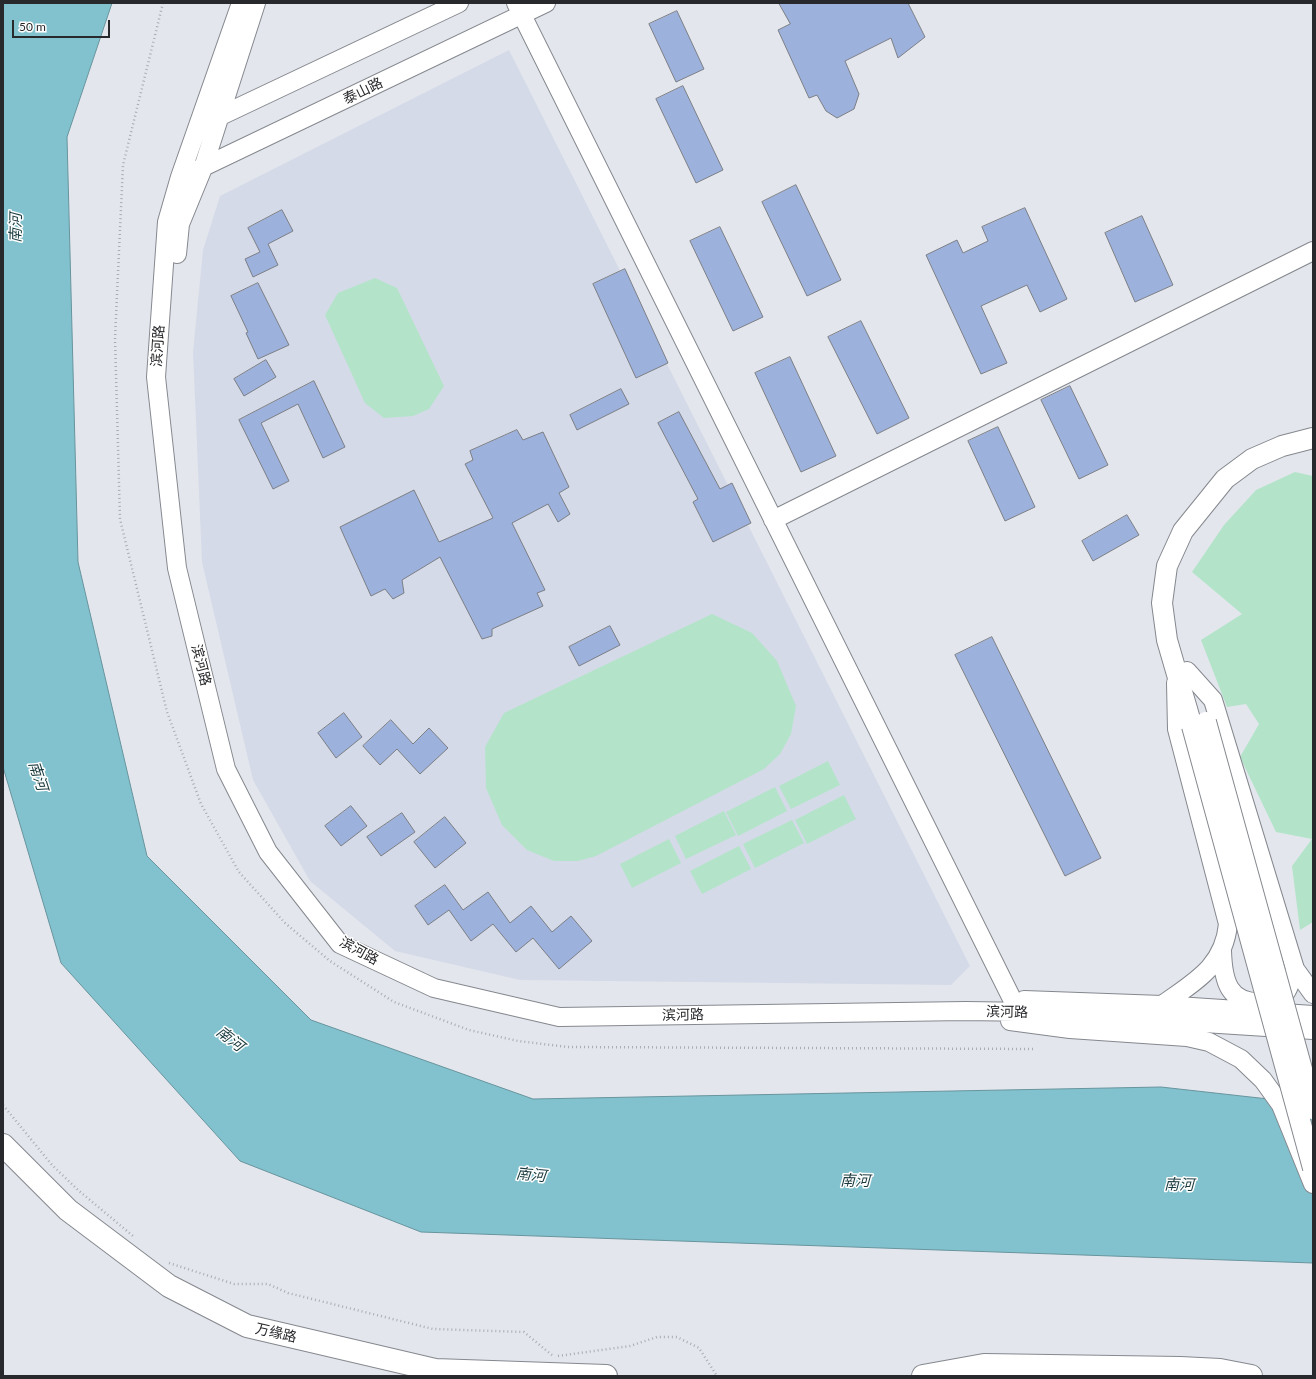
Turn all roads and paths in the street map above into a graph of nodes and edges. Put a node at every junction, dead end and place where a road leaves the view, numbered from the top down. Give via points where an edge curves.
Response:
1 (163, 3) edge
2 (241, 3) edge
3 (256, 3) edge
4 (459, 3) edge
5 (529, 7) edge
6 (221, 115) junction
7 (198, 127) junction
8 (203, 168) junction
9 (180, 177) junction
10 (1313, 251) edge
11 (1313, 438) edge
12 (1313, 449) edge
13 (777, 518) junction
14 (1182, 672) junction
15 (1199, 724) junction
16 (1222, 951) junction
17 (1295, 969) junction
18 (1313, 994) edge
19 (1162, 1004) junction
20 (1023, 1010) junction
21 (1313, 1015) edge
22 (1313, 1030) edge
23 (1035, 1049) dead end
24 (3, 1105) edge
25 (1313, 1109) edge
26 (3, 1145) edge
27 (3, 1166) edge
28 (1313, 1168) edge
29 (1313, 1184) edge
30 (138, 1239) dead end
31 (163, 1258) dead end
32 (415, 1376) edge
33 (606, 1376) edge
34 (717, 1376) edge
35 (923, 1376) edge
36 (1251, 1376) edge

1 - 23 path via 123,166 115,338 120,519 167,712 201,804 239,872 285,924 330,961 394,1002 469,1030 518,1041 568,1047
2 - 7 street, 滨河路
3 - 6 street, 滨河路
4 - 6 street
5 - 8 street, 泰山路
5 - 13 street
6 - 7 street
6 - 8 street, 滨河路
7 - 9 street, 滨河路
8 - 9 street, 泰山路
8 - 20 street, 滨河路 via 180,224 168,377 189,566 238,765 278,845 348,934 438,976 560,1005
9 - 20 street, 滨河路 via 167,222 156,377 177,568 226,769 268,852 340,944 434,988 559,1017
10 - 13 street
11 - 14 main road via 1282,446 1252,459 1225,479 1183,531 1167,566 1162,603 1167,640
12 - 14 main road via 1257,468 1233,487 1192,537 1178,569 1173,604
13 - 20 street
14 - 15 main road
14 - 16 street via 1177,729 1228,924 1227,939
14 - 17 street via 1213,700
15 - 25 main road, bridge
15 - 28 main road, bridge
16 - 17 street via 1223,975 1233,993 1244,1001 1270,1001 1286,992
16 - 19 street via 1212,966 1194,982
17 - 18 street
19 - 20 street, 滨河路
19 - 21 street, 滨河路
20 - 22 street, 滨河路
20 - 29 street via 1070,1029 1187,1037 1209,1042 1241,1059 1263,1080 1281,1105
24 - 30 path via 52,1165
26 - 33 highway, 万缘路 via 68,1210 169,1286 247,1326 435,1370
27 - 32 highway, 万缘路 via 64,1224 168,1298 209,1319 243,1336
31 - 34 path via 169,1263 234,1284 268,1284 288,1293 433,1329 524,1332 552,1357 630,1346 657,1337 677,1337 699,1348
35 - 36 highway via 984,1365 1180,1368 1220,1370

